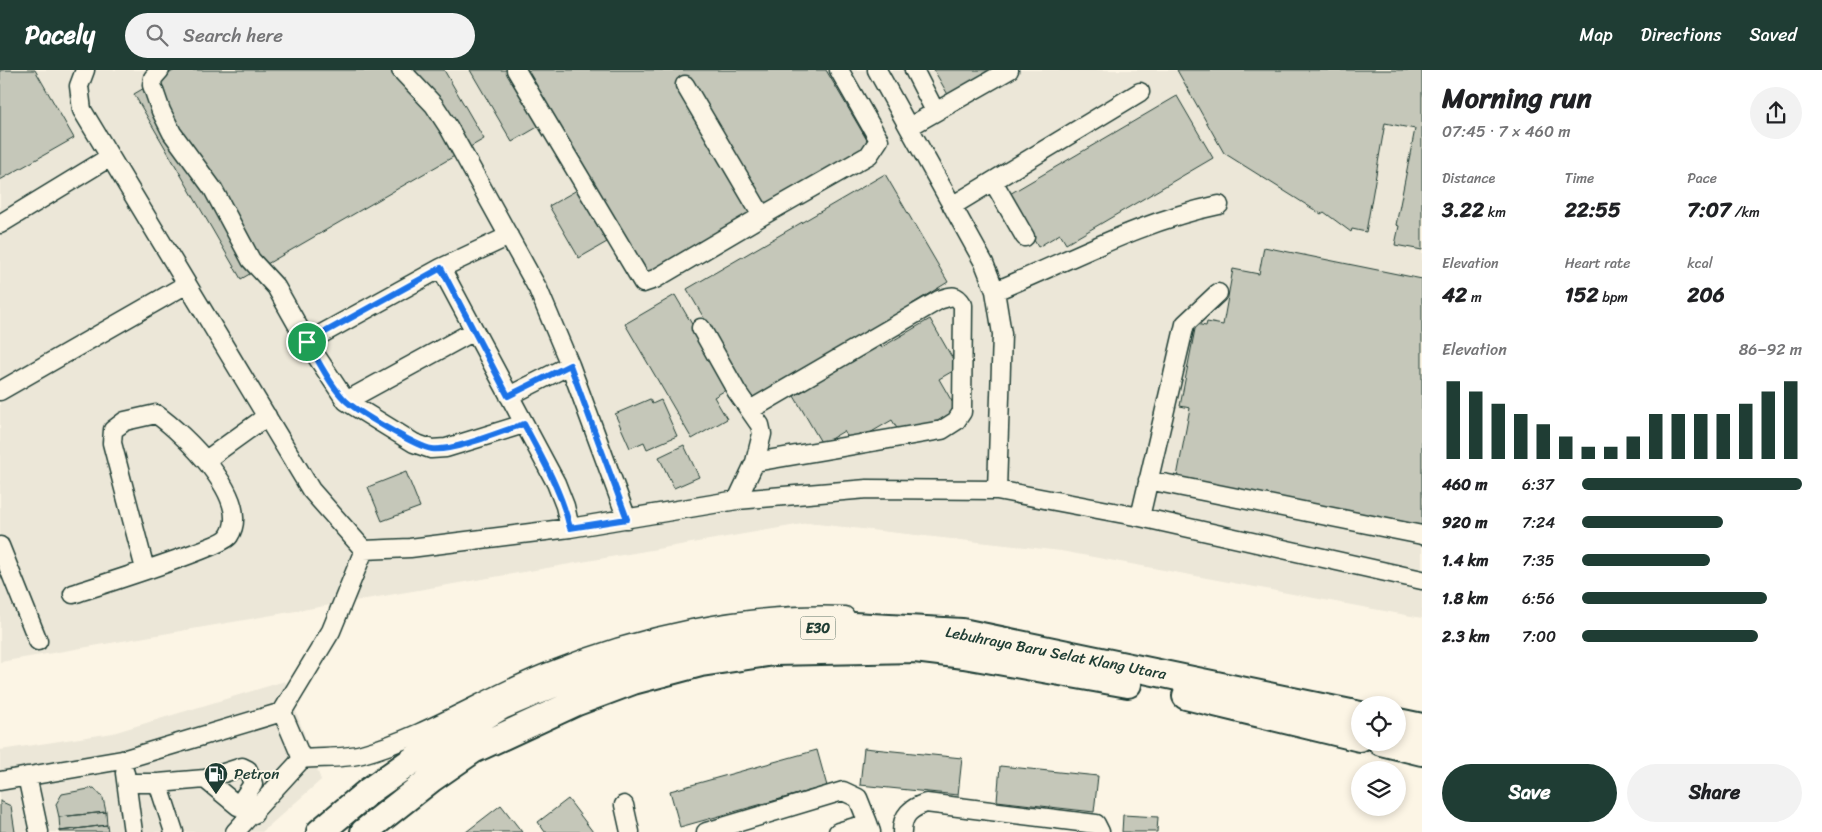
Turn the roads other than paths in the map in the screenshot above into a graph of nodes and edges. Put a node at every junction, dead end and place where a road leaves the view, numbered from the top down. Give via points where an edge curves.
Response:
1 (85, 70) edge
2 (160, 70) edge
3 (401, 70) edge
4 (516, 70) edge
5 (839, 70) edge
6 (878, 70) edge
7 (914, 70) edge
8 (1009, 70) edge
9 (685, 86) dead end
10 (1140, 92) dead end
11 (935, 111) junction
12 (909, 127) junction
13 (110, 157) junction
14 (994, 183) junction
15 (1219, 205) dead end
16 (952, 206) junction
17 (762, 216) junction
18 (0, 224) edge
19 (509, 236) junction
20 (1024, 237) dead end
21 (441, 268) junction
22 (187, 284) junction
23 (995, 291) junction
24 (1218, 293) dead end
25 (701, 328) dead end
26 (474, 331) junction
27 (307, 342) junction
28 (570, 365) junction
29 (0, 391) edge
30 (508, 396) junction
31 (346, 401) junction
32 (750, 410) junction
33 (267, 416) junction
34 (524, 424) junction
35 (206, 460) junction
36 (755, 462) junction
37 (1148, 480) junction
38 (997, 490) junction
39 (737, 500) junction
40 (1140, 517) junction
41 (627, 519) junction
42 (570, 528) junction
43 (1422, 535) edge
44 (0, 546) edge
45 (364, 550) junction
46 (145, 569) junction
47 (1422, 580) edge
48 (73, 594) dead end
49 (962, 632) junction
50 (38, 641) dead end
51 (282, 712) junction
52 (1351, 712) edge
53 (1406, 724) edge
54 (1422, 727) edge
55 (1351, 736) edge
56 (1406, 748) edge
57 (1422, 752) edge
58 (302, 759) junction
59 (122, 760) junction
60 (27, 776) junction
61 (205, 779) junction
62 (0, 780) edge
63 (127, 783) junction
64 (158, 783) junction
65 (624, 805) dead end
66 (246, 810) junction
67 (869, 828) edge
68 (39, 832) edge
69 (133, 832) edge
70 (174, 832) edge
71 (236, 832) edge
72 (320, 832) edge
73 (364, 832) edge
74 (630, 832) edge
75 (706, 832) edge
76 (838, 832) edge
77 (902, 832) edge
78 (1100, 832) edge

1 - 13 street via 79,86 82,110
2 - 27 street via 152,85 172,133 212,189 251,260 276,287
3 - 19 street via 434,105
4 - 17 street via 643,283
5 - 17 street via 879,140 869,155
6 - 12 street
7 - 11 street
8 - 11 street
9 - 17 street
10 - 14 street
11 - 12 street
12 - 16 street
13 - 18 street
13 - 22 street
14 - 16 street
14 - 20 street
15 - 23 street via 1152,223
16 - 23 street via 984,263
19 - 21 street
19 - 28 street via 538,289
21 - 26 street
21 - 27 street
22 - 29 street
22 - 33 street
23 - 38 street via 1002,334
24 - 37 street via 1185,324
25 - 32 street via 736,392
26 - 30 street
26 - 31 street
27 - 31 street
28 - 30 street
28 - 41 street
30 - 34 street
31 - 34 street via 414,443 431,449 446,448
32 - 36 street via 762,434
32 - 36 street via 939,300 952,295 964,305 962,412 956,421 942,430
33 - 35 street
33 - 45 street via 311,490
34 - 42 street via 556,483
35 - 46 street via 230,498 233,524 228,537 216,545
35 - 46 street via 177,429 156,414 125,421 113,430 112,443
36 - 39 street
37 - 40 street
37 - 43 street
38 - 39 street via 866,489
38 - 40 street
39 - 41 street
40 - 47 street
41 - 42 street
42 - 45 street via 410,548
44 - 50 street
45 - 51 street via 330,630
46 - 48 street
49 - 52 highway, Lebuhraya Baru Selat Klang Utara / E30
49 - 58 street via 872,617 804,614 698,627 620,646 546,673 394,743 360,754
49 - 72 highway, Lebuhraya Baru Selat Klang Utara / E30 via 853,626 764,631 698,642 580,673 502,706 433,746 369,791
51 - 58 street
51 - 59 street
53 - 54 highway
55 - 73 highway, Lebuhraya Baru Selat Klang Utara / E30 via 1161,690 964,655 915,648 774,652 701,663 633,681 535,720 473,750
56 - 57 highway
58 - 66 street
59 - 60 street
59 - 63 street
60 - 62 street
60 - 68 street
61 - 64 street
61 - 66 street
61 - 66 street via 242,767 248,770 253,784
63 - 64 street
63 - 69 street
64 - 70 street
65 - 74 street
66 - 71 street
67 - 75 street via 858,798 843,791
67 - 76 street
77 - 78 street via 902,823 911,808 926,803 1096,824

